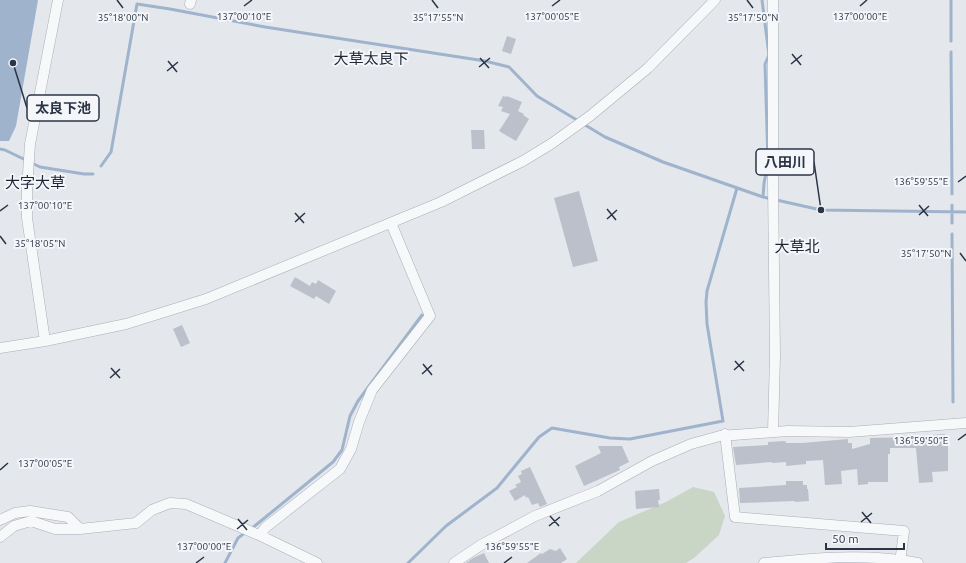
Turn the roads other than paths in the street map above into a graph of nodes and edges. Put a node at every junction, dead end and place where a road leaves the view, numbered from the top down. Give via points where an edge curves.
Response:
1 (58, 0) edge
2 (715, 0) edge
3 (773, 0) edge
4 (391, 223) junction
5 (45, 341) junction
6 (0, 348) edge
7 (966, 423) edge
8 (773, 432) junction
9 (725, 434) junction
10 (0, 520) edge
11 (80, 528) junction
12 (259, 535) junction
13 (0, 537) edge
14 (901, 561) edge
15 (317, 563) edge
16 (454, 563) edge
17 (764, 563) edge
18 (918, 563) edge

1 - 5 street via 30,144 27,189 27,218
2 - 4 street via 648,68 590,116 523,161 441,202
3 - 8 street
4 - 5 street via 206,299 126,324
4 - 12 street via 430,316 372,390 351,449 340,469
5 - 6 street
7 - 8 street via 849,432
8 - 9 street
9 - 14 street via 735,517 904,531
9 - 16 street via 691,444 652,461 598,491 535,516 481,545
10 - 11 street via 15,513 30,511 68,517
11 - 12 street via 136,523 152,510 170,503 186,504
11 - 13 street via 55,530 31,521 14,526
12 - 15 street
14 - 17 street via 857,557
14 - 18 street

